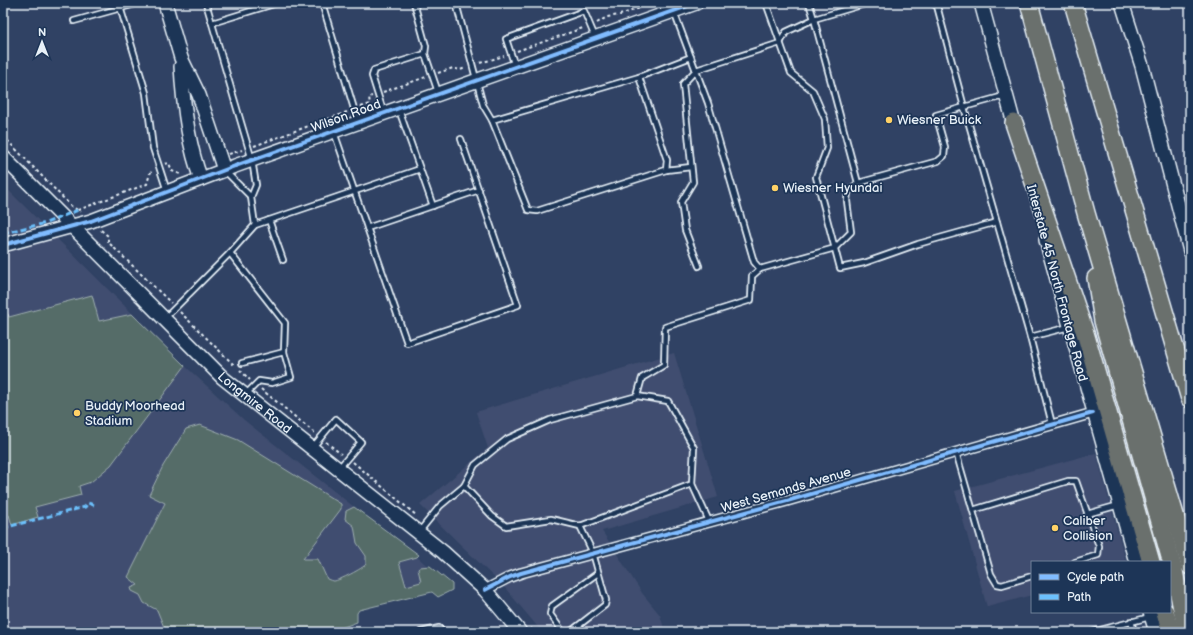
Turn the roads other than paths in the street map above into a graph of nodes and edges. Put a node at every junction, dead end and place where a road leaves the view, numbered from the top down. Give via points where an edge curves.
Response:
1 (139, 3) edge
2 (167, 3) edge
3 (206, 3) edge
4 (277, 3) edge
5 (322, 3) edge
6 (414, 3) edge
7 (456, 3) edge
8 (696, 3) edge
9 (766, 3) edge
10 (809, 3) edge
11 (868, 3) edge
12 (932, 3) edge
13 (981, 3) edge
14 (1028, 3) edge
15 (1073, 3) edge
16 (1122, 3) edge
17 (120, 7) junction
18 (678, 7) edge
19 (814, 19) junction
20 (74, 21) dead end
21 (212, 23) junction
22 (595, 38) junction
23 (780, 43) junction
24 (425, 54) junction
25 (691, 57) junction
26 (181, 58) junction
27 (515, 66) junction
28 (696, 70) junction
29 (639, 76) junction
30 (476, 80) junction
31 (439, 93) junction
32 (1006, 95) junction
33 (964, 107) junction
34 (398, 108) junction
35 (384, 113) junction
36 (492, 120) junction
37 (358, 122) junction
38 (1014, 124) junction
39 (334, 131) junction
40 (461, 139) dead end
41 (3, 157) edge
42 (252, 160) junction
43 (691, 167) junction
44 (420, 169) junction
45 (224, 170) junction
46 (666, 170) junction
47 (201, 179) junction
48 (858, 184) junction
49 (479, 190) junction
50 (354, 191) junction
51 (167, 192) junction
52 (251, 197) junction
53 (433, 206) junction
54 (1086, 213) junction
55 (269, 220) junction
56 (997, 222) junction
57 (255, 225) junction
58 (72, 227) junction
59 (368, 228) junction
60 (1189, 244) edge
61 (3, 245) edge
62 (835, 248) junction
63 (230, 253) junction
64 (283, 260) dead end
65 (698, 266) dead end
66 (760, 269) junction
67 (165, 318) junction
68 (1069, 327) junction
69 (1030, 337) junction
70 (284, 352) junction
71 (242, 363) dead end
72 (244, 396) junction
73 (637, 396) junction
74 (1190, 400) edge
75 (1093, 413) junction
76 (1052, 424) junction
77 (312, 448) junction
78 (956, 452) junction
79 (338, 469) junction
80 (692, 484) junction
81 (464, 486) junction
82 (1119, 505) junction
83 (973, 510) junction
84 (1088, 514) junction
85 (709, 522) junction
86 (580, 526) junction
87 (419, 533) junction
88 (593, 553) junction
89 (1078, 561) edge
90 (1136, 561) edge
91 (1151, 561) edge
92 (1190, 566) edge
93 (598, 573) junction
94 (1031, 576) edge
95 (486, 590) junction
96 (1156, 613) edge
97 (1131, 621) junction
98 (578, 626) junction
99 (421, 632) edge
100 (443, 632) edge
101 (520, 632) edge
102 (564, 632) edge
103 (570, 632) edge
104 (582, 632) edge
105 (1092, 632) edge
106 (1134, 632) edge
107 (1156, 632) edge
108 (1171, 632) edge
109 (1187, 632) edge

1 - 17 lane
2 - 26 main road
3 - 21 lane
4 - 21 lane
5 - 37 lane
6 - 24 lane via 426,46
7 - 30 lane
8 - 18 main road, Wilson Road
9 - 23 lane
10 - 19 lane
11 - 19 lane
12 - 33 lane via 937,6
13 - 32 main road, Interstate 45 North Frontage Road
14 - 54 highway
15 - 74 highway
16 - 60 main road via 1142,66
17 - 20 lane
17 - 51 lane via 146,93 153,148
18 - 22 main road, Wilson Road
18 - 25 lane
19 - 23 lane via 786,32
19 - 48 lane
21 - 42 lane
22 - 27 main road, Wilson Road
22 - 27 lane via 584,11 506,39
23 - 28 lane
23 - 62 lane via 791,73 813,91 825,119 827,148 816,177
24 - 31 lane
24 - 35 lane via 374,70 372,76
25 - 28 lane
25 - 29 lane
26 - 45 main road via 198,95
26 - 47 main road via 183,96 196,167
27 - 30 main road, Wilson Road
28 - 43 lane via 683,84
28 - 66 lane via 754,262
29 - 36 lane
29 - 46 lane via 667,160
30 - 31 main road, Wilson Road
30 - 36 lane
31 - 34 main road, Wilson Road
32 - 33 lane
32 - 38 main road, Interstate 45 North Frontage Road
33 - 48 lane via 936,115 945,147 944,156 938,161
33 - 56 lane
34 - 35 main road, Wilson Road
34 - 44 lane
35 - 37 main road, Wilson Road
36 - 46 lane via 528,210 537,211
37 - 39 main road, Wilson Road
38 - 68 main road, Interstate 45 North Frontage Road
38 - 91 highway via 1086,336
39 - 42 main road, Wilson Road
39 - 50 lane
40 - 49 lane
41 - 58 main road, Longmire Road
42 - 45 main road, Wilson Road
42 - 52 lane via 256,185
43 - 46 lane
43 - 65 lane via 693,182 681,202 685,230
44 - 50 lane
44 - 53 lane
45 - 47 main road, Wilson Road
45 - 52 lane
47 - 51 main road, Wilson Road
48 - 62 lane via 848,192 851,232
49 - 53 lane
49 - 59 lane via 518,305 422,338 407,343
50 - 55 lane
50 - 59 lane
51 - 58 main road, Wilson Road
52 - 57 lane
53 - 59 lane
54 - 92 highway
54 - 109 highway via 1103,321 1174,571
55 - 57 lane
55 - 64 lane
56 - 62 lane via 840,268
56 - 69 lane
57 - 63 lane
58 - 61 main road, Wilson Road
58 - 67 main road, Longmire Road
62 - 66 lane
63 - 67 lane
63 - 70 lane via 285,323
66 - 73 lane via 752,276 751,300 665,327 664,364 642,378
67 - 72 main road, Longmire Road
68 - 69 lane
68 - 75 main road, Interstate 45 North Frontage Road
69 - 76 lane
70 - 71 lane
70 - 72 lane via 291,377 272,383 259,381
72 - 77 main road, Longmire Road
73 - 80 lane via 668,401 694,448
73 - 81 lane via 550,420 507,439 475,466
75 - 76 street, West Semands Avenue
75 - 82 main road, Interstate 45 North Frontage Road
76 - 78 street, West Semands Avenue
77 - 79 main road, Longmire Road
77 - 79 lane via 336,419 361,442
78 - 83 lane
78 - 85 street, West Semands Avenue
79 - 87 main road, Longmire Road
80 - 85 lane
80 - 86 lane
81 - 86 lane via 492,516 506,526 551,519
81 - 87 lane via 440,506
82 - 84 lane
82 - 90 main road, Interstate 45 North Frontage Road
83 - 84 lane via 1068,481 1076,481
83 - 94 lane via 997,584 1002,585
84 - 89 lane via 1099,546 1098,555
85 - 88 street, West Semands Avenue
86 - 88 lane
87 - 95 main road, Longmire Road
88 - 93 lane
88 - 95 street, West Semands Avenue via 510,577
93 - 98 lane via 605,605
93 - 102 lane via 552,606 550,614
95 - 101 main road, Longmire Road
96 - 97 lane
96 - 107 main road
96 - 108 highway
97 - 105 lane
97 - 106 lane
98 - 103 lane
98 - 104 lane
99 - 100 lane via 439,628

